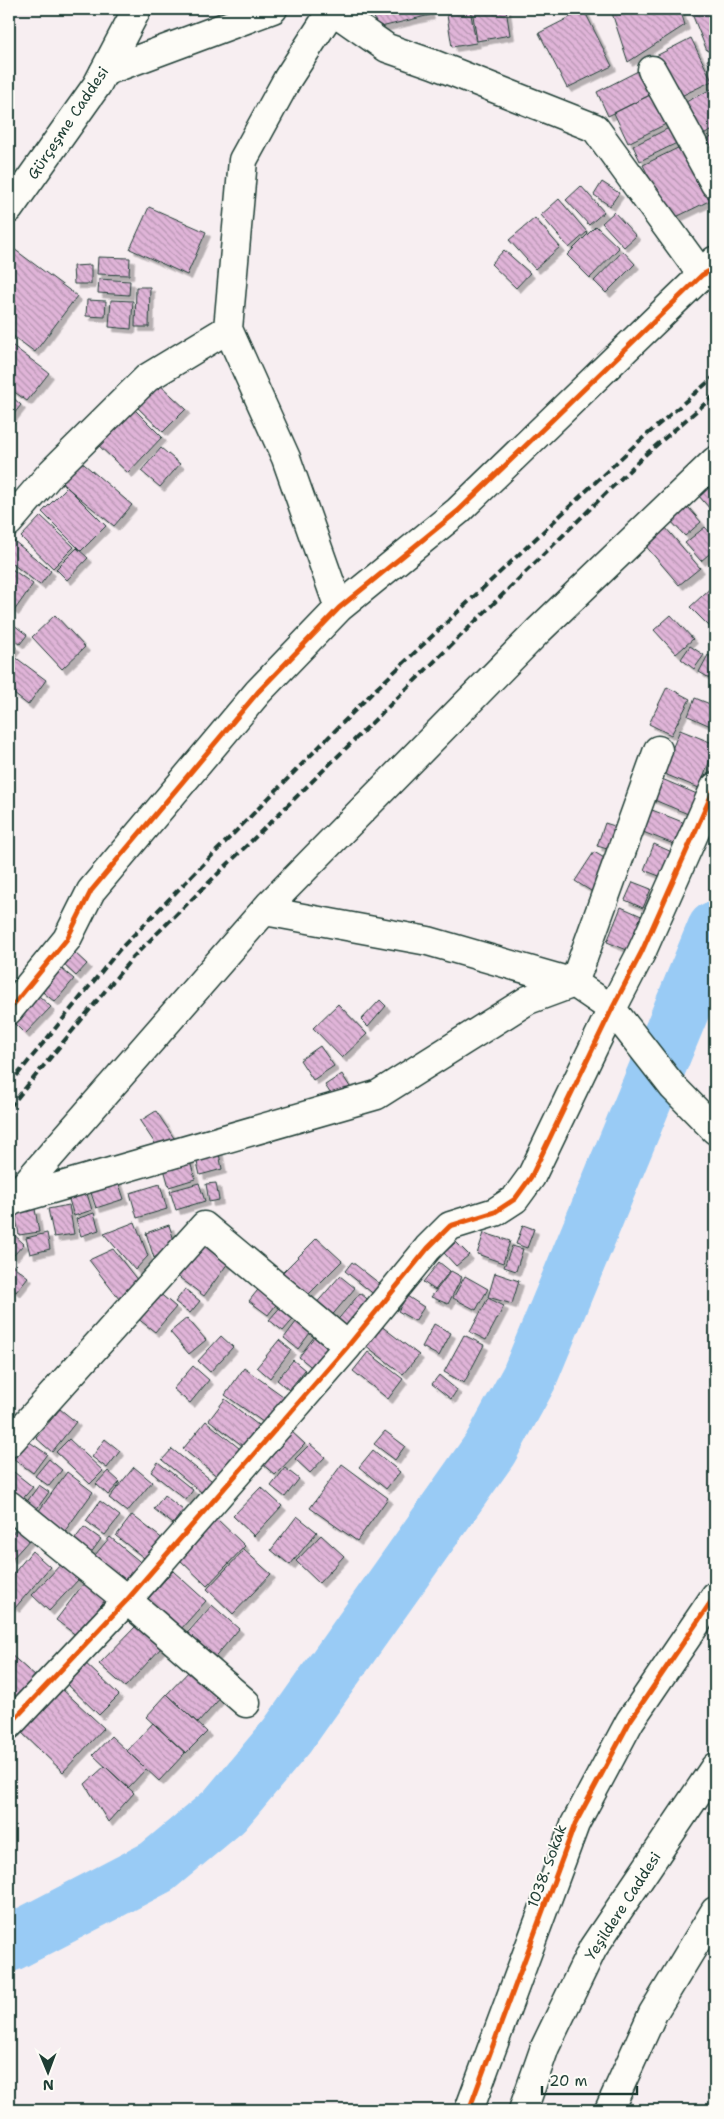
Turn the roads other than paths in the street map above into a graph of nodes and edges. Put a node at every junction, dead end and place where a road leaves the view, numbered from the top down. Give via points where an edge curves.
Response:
1 (137, 9) edge
2 (273, 9) edge
3 (332, 9) edge
4 (652, 70) dead end
5 (104, 72) junction
6 (715, 184) edge
7 (9, 209) edge
8 (711, 268) edge
9 (228, 328) junction
10 (715, 461) edge
11 (9, 522) edge
12 (339, 608) junction
13 (658, 750) dead end
14 (715, 787) edge
15 (265, 911) junction
16 (574, 983) junction
17 (9, 1010) edge
18 (617, 1016) junction
19 (715, 1130) edge
20 (10, 1202) edge
21 (348, 1346) junction
22 (9, 1443) edge
23 (9, 1505) edge
24 (715, 1596) edge
25 (127, 1600) junction
26 (246, 1703) dead end
27 (9, 1725) edge
28 (715, 1767) edge
29 (715, 1911) edge
30 (469, 2110) edge
31 (524, 2110) edge
32 (608, 2110) edge

1 - 5 main road, Gürçeşme Caddesi
2 - 5 main road
3 - 8 main road via 387,48 595,128
3 - 9 main road via 242,160
4 - 6 main road
5 - 7 main road, Gürçeşme Caddesi
8 - 12 main road via 458,511
9 - 11 main road via 147,378 52,472
9 - 12 main road via 286,458
10 - 15 main road via 538,631
12 - 17 main road via 258,692 91,891 67,939
13 - 16 main road
14 - 18 main road
15 - 16 main road via 428,940
15 - 20 main road
16 - 18 main road
16 - 20 main road via 528,1000 377,1095
18 - 19 main road via 673,1088
18 - 21 main road via 531,1177 515,1200 495,1212 450,1226 428,1248
21 - 22 main road via 204,1226
21 - 25 main road
23 - 25 main road
24 - 30 main road, 1038. Sokak via 630,1721 575,1824
25 - 26 main road
25 - 27 main road
28 - 31 main road, Yeşildere Caddesi via 593,1948 545,2047
29 - 32 main road via 653,2013

